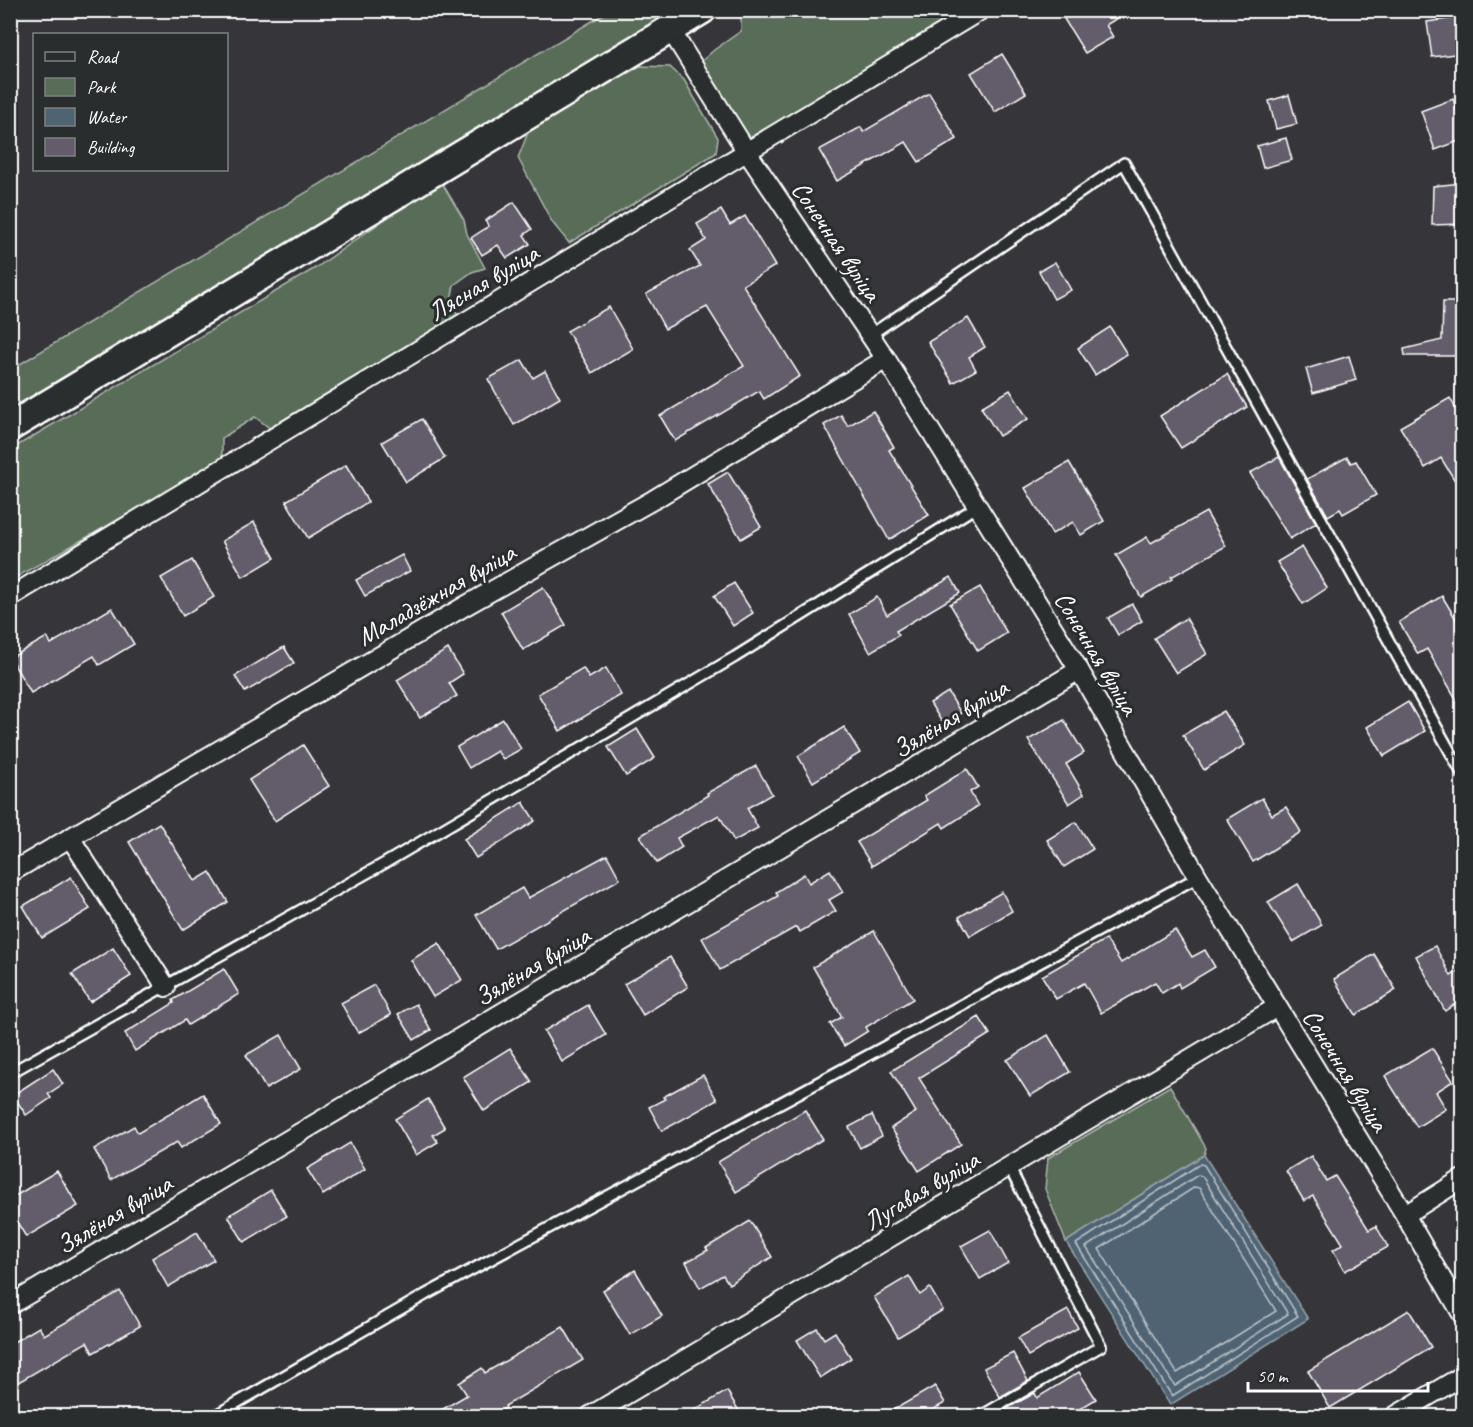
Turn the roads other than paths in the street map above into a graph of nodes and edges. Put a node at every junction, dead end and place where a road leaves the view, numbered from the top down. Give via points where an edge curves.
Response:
1 (702, 10) edge
2 (981, 10) edge
3 (670, 29) junction
4 (747, 152) junction
5 (870, 335) junction
6 (886, 358) junction
7 (10, 427) edge
8 (976, 507) junction
9 (10, 597) edge
10 (1079, 670) junction
11 (1462, 773) edge
12 (71, 839) junction
13 (10, 873) edge
14 (1198, 877) junction
15 (166, 987) junction
16 (1277, 1007) junction
17 (10, 1073) edge
18 (1009, 1167) junction
19 (1462, 1179) edge
20 (1405, 1215) junction
21 (10, 1305) edge
22 (1462, 1314) edge
23 (1462, 1376) edge
24 (214, 1416) edge
25 (590, 1416) edge
26 (981, 1416) edge
27 (1395, 1416) edge

1 - 3 main road
2 - 4 street, Лясная вуліца
3 - 4 street, Сонечная вуліца
3 - 7 main road
4 - 5 street, Сонечная вуліца
4 - 9 street, Лясная вуліца
5 - 6 street, Сонечная вуліца
5 - 11 lane via 1124,163
6 - 8 street, Сонечная вуліца
6 - 12 street, Маладзёжная вуліца via 653,500 465,606
8 - 10 street, Сонечная вуліца
8 - 15 lane via 735,657
10 - 14 street, Сонечная вуліца
10 - 21 street, Зялёная вуліца
12 - 13 street, Маладзёжная вуліца
12 - 15 street
14 - 16 street, Сонечная вуліца
14 - 24 lane via 425,1295
15 - 17 lane
16 - 18 street, Лугавая вуліца
16 - 20 street, Сонечная вуліца
18 - 25 street, Лугавая вуліца
18 - 26 lane via 1101,1346
19 - 20 street
20 - 22 street, Сонечная вуліца
23 - 27 street

